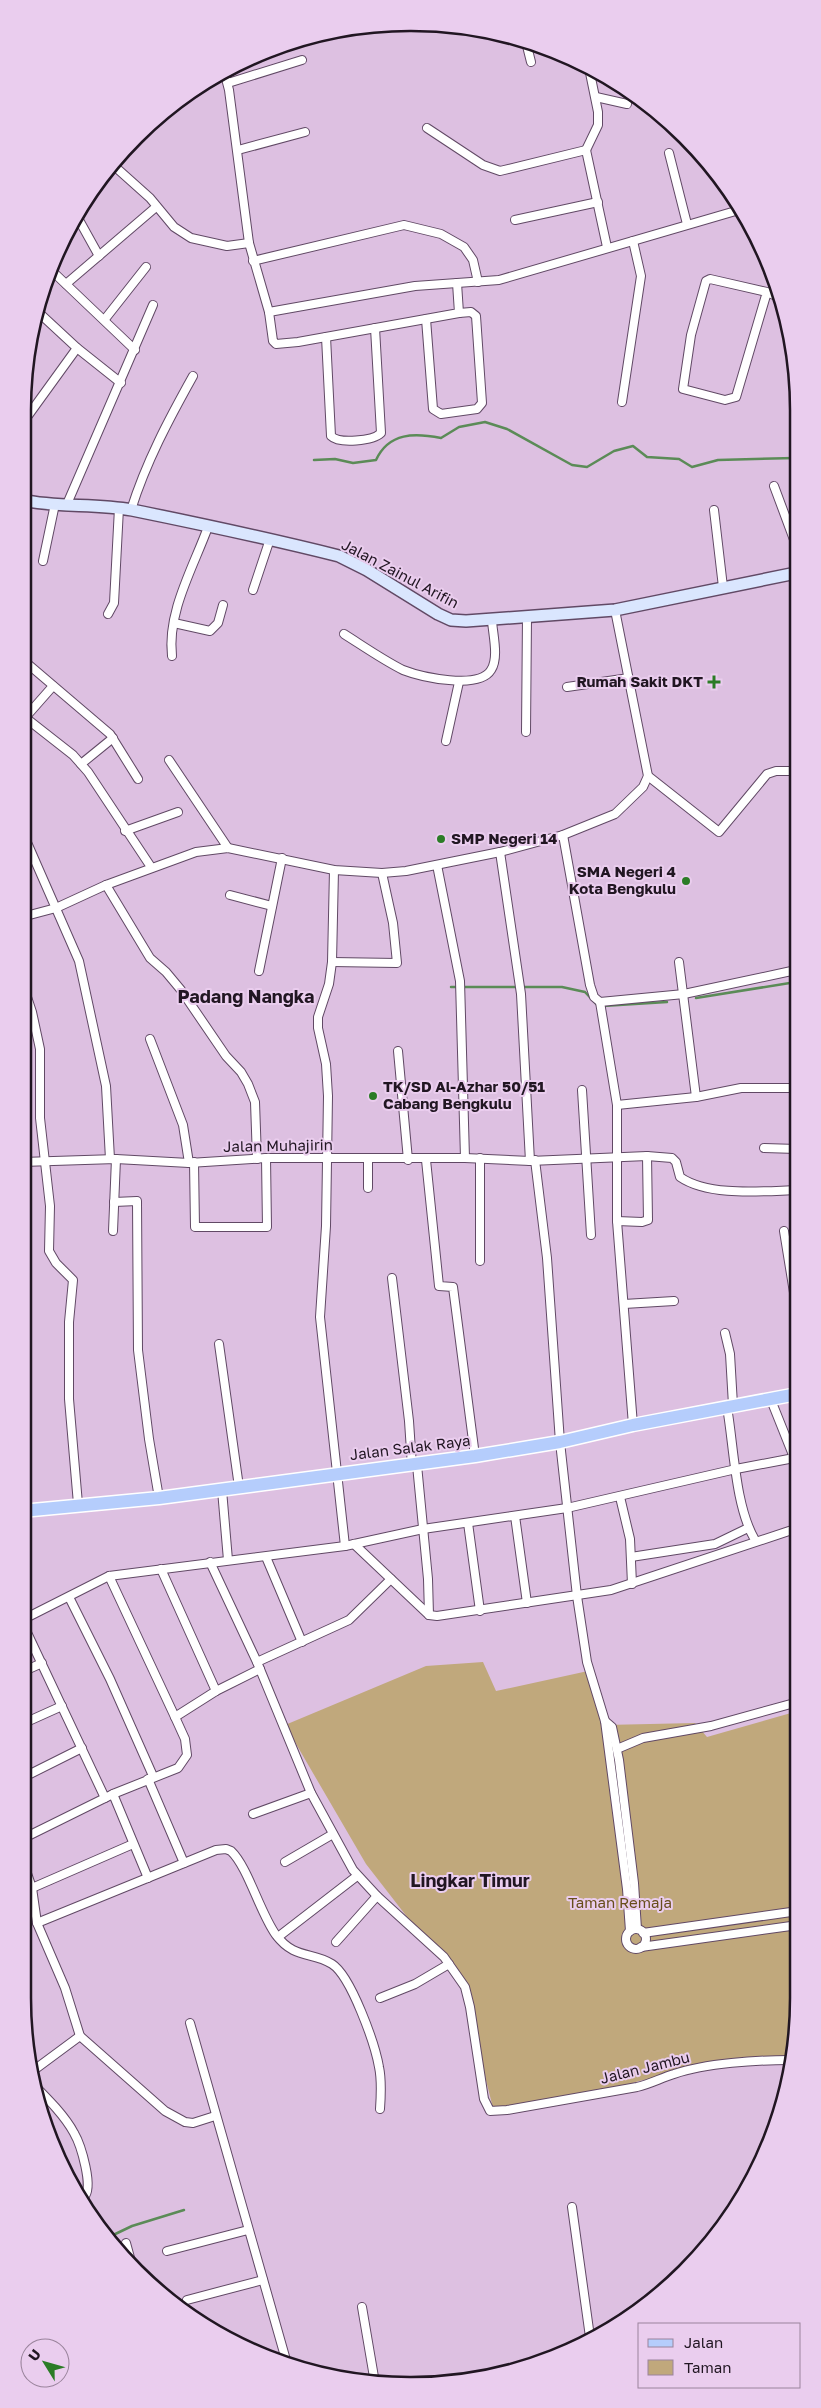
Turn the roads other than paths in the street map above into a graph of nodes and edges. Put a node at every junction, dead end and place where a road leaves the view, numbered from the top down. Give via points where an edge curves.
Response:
1 (528, 50) edge
2 (302, 60) dead end
3 (531, 62) dead end
4 (591, 77) edge
5 (227, 79) edge
6 (228, 83) junction
7 (596, 97) junction
8 (628, 104) dead end
9 (428, 128) dead end
10 (305, 132) dead end
11 (238, 150) junction
12 (586, 150) junction
13 (669, 153) dead end
14 (118, 169) edge
15 (598, 202) junction
16 (156, 207) junction
17 (733, 212) edge
18 (515, 220) dead end
19 (81, 222) edge
20 (687, 224) junction
21 (633, 241) junction
22 (249, 243) junction
23 (607, 247) junction
24 (99, 256) junction
25 (253, 262) junction
26 (146, 267) dead end
27 (56, 275) edge
28 (458, 282) junction
29 (478, 282) junction
30 (66, 284) junction
31 (767, 292) junction
32 (772, 294) edge
33 (153, 305) dead end
34 (269, 312) junction
35 (459, 312) junction
36 (43, 317) edge
37 (105, 319) junction
38 (426, 319) junction
39 (375, 328) junction
40 (326, 337) junction
41 (77, 348) junction
42 (135, 350) junction
43 (193, 376) dead end
44 (121, 383) junction
45 (622, 402) dead end
46 (31, 412) edge
47 (774, 486) dead end
48 (31, 501) edge
49 (55, 504) junction
50 (67, 504) junction
51 (125, 509) junction
52 (714, 510) dead end
53 (208, 527) junction
54 (790, 529) edge
55 (270, 539) junction
56 (43, 561) dead end
57 (790, 573) edge
58 (722, 587) junction
59 (253, 590) dead end
60 (223, 605) dead end
61 (615, 610) junction
62 (108, 614) dead end
63 (527, 617) junction
64 (492, 621) junction
65 (174, 623) junction
66 (344, 634) dead end
67 (172, 656) dead end
68 (31, 667) edge
69 (628, 678) junction
70 (459, 682) junction
71 (53, 686) junction
72 (566, 687) dead end
73 (31, 709) edge
74 (31, 723) edge
75 (526, 732) dead end
76 (113, 738) junction
77 (446, 741) dead end
78 (170, 760) dead end
79 (81, 764) junction
80 (790, 771) edge
81 (648, 776) junction
82 (138, 779) dead end
83 (178, 812) dead end
84 (125, 831) junction
85 (563, 835) junction
86 (228, 848) junction
87 (31, 851) edge
88 (500, 852) junction
89 (282, 858) junction
90 (437, 865) junction
91 (151, 868) junction
92 (334, 870) junction
93 (382, 873) junction
94 (106, 885) junction
95 (230, 895) dead end
96 (272, 906) junction
97 (56, 908) junction
98 (31, 915) edge
99 (332, 962) junction
100 (679, 962) dead end
101 (260, 971) dead end
102 (790, 971) edge
103 (684, 994) junction
104 (600, 1003) junction
105 (31, 1009) edge
106 (150, 1039) dead end
107 (398, 1051) dead end
108 (790, 1088) edge
109 (582, 1090) dead end
110 (696, 1097) junction
111 (617, 1105) junction
112 (764, 1148) dead end
113 (790, 1149) edge
114 (647, 1156) junction
115 (327, 1158) junction
116 (465, 1158) junction
117 (480, 1158) junction
118 (113, 1159) junction
119 (261, 1159) junction
120 (368, 1159) junction
121 (586, 1159) junction
122 (616, 1159) junction
123 (44, 1160) junction
124 (408, 1160) junction
125 (426, 1160) junction
126 (31, 1161) edge
127 (532, 1161) junction
128 (191, 1163) junction
129 (368, 1188) dead end
130 (790, 1190) edge
131 (114, 1202) junction
132 (617, 1221) junction
133 (113, 1231) dead end
134 (784, 1231) dead end
135 (591, 1235) dead end
136 (480, 1261) dead end
137 (790, 1268) edge
138 (392, 1278) dead end
139 (674, 1301) dead end
140 (624, 1304) junction
141 (725, 1332) dead end
142 (220, 1344) dead end
143 (790, 1396) edge
144 (771, 1400) junction
145 (730, 1406) junction
146 (633, 1425) junction
147 (560, 1442) junction
148 (790, 1446) edge
149 (475, 1456) junction
150 (790, 1462) edge
151 (415, 1465) junction
152 (736, 1469) junction
153 (338, 1473) junction
154 (239, 1487) junction
155 (222, 1490) junction
156 (620, 1497) junction
157 (160, 1498) junction
158 (78, 1504) junction
159 (567, 1508) junction
160 (31, 1510) edge
161 (515, 1516) junction
162 (468, 1524) junction
163 (748, 1528) junction
164 (423, 1529) junction
165 (790, 1530) edge
166 (755, 1540) junction
167 (354, 1544) junction
168 (344, 1546) junction
169 (631, 1557) junction
170 (266, 1558) junction
171 (228, 1560) junction
172 (210, 1562) junction
173 (160, 1569) junction
174 (109, 1576) junction
175 (391, 1579) junction
176 (632, 1584) junction
177 (577, 1596) junction
178 (69, 1597) junction
179 (527, 1604) junction
180 (480, 1611) junction
181 (429, 1615) junction
182 (31, 1616) edge
183 (31, 1640) edge
184 (302, 1642) junction
185 (42, 1663) junction
186 (258, 1665) junction
187 (31, 1668) edge
188 (216, 1691) junction
189 (790, 1704) edge
190 (62, 1706) junction
191 (175, 1717) junction
192 (31, 1720) edge
193 (606, 1721) junction
194 (82, 1748) junction
195 (617, 1748) junction
196 (31, 1774) edge
197 (150, 1777) junction
198 (311, 1793) junction
199 (113, 1794) junction
200 (105, 1798) junction
201 (253, 1814) dead end
202 (333, 1834) junction
203 (31, 1835) edge
204 (133, 1844) junction
205 (285, 1862) dead end
206 (184, 1863) junction
207 (357, 1876) junction
208 (148, 1878) junction
209 (32, 1888) joint
210 (377, 1896) junction
211 (790, 1912) edge
212 (37, 1923) junction
213 (790, 1926) edge
214 (637, 1931) junction
215 (278, 1937) junction
216 (336, 1942) dead end
217 (641, 1947) junction
218 (449, 1964) junction
219 (380, 1998) dead end
220 (190, 2023) dead end
221 (80, 2036) junction
222 (784, 2060) edge
223 (38, 2067) edge
224 (44, 2097) edge
225 (380, 2109) dead end
226 (215, 2116) junction
227 (86, 2193) edge
228 (572, 2207) dead end
229 (248, 2230) junction
230 (126, 2243) dead end
231 (128, 2252) edge
232 (167, 2252) dead end
233 (263, 2280) junction
234 (187, 2300) dead end
235 (362, 2307) dead end
236 (589, 2332) edge
237 (285, 2355) edge
238 (374, 2375) edge

1 - 3 street
2 - 6 street
4 - 7 street
5 - 6 street
6 - 11 street
7 - 8 street
7 - 12 street via 598,125
9 - 12 street via 483,165 500,171
10 - 11 street
11 - 22 street
12 - 15 street
13 - 20 street
14 - 16 street
15 - 18 street
15 - 23 street
16 - 22 street via 174,227 191,238 228,246
16 - 24 street
17 - 20 street
19 - 24 street
20 - 21 street
21 - 23 street
21 - 45 street via 641,276
22 - 25 street
23 - 29 street via 499,280
24 - 30 street
25 - 29 street via 404,225 441,234 464,246 473,260
25 - 34 street
26 - 37 street
27 - 30 street
28 - 29 street
28 - 34 street via 415,286
28 - 35 street
30 - 37 street
31 - 31 street via 710,279 706,281 691,335 683,389 725,400 736,397
31 - 32 street
33 - 42 street
34 - 40 street via 276,344
35 - 38 street
35 - 38 street via 470,312 476,316 482,403 477,409 441,414 433,409
36 - 41 street
37 - 42 street
38 - 39 street
39 - 40 street
39 - 40 street via 381,433 372,438 338,440 331,436
41 - 44 street
41 - 46 street
42 - 44 street
43 - 51 street
44 - 50 street
47 - 54 street
48 - 49 street, Jalan Zainul Arifin
49 - 50 street, Jalan Zainul Arifin
49 - 56 street
50 - 51 street, Jalan Zainul Arifin
51 - 53 street, Jalan Zainul Arifin
51 - 62 street via 114,604
52 - 58 street
53 - 55 street, Jalan Zainul Arifin
53 - 65 street
55 - 59 street
55 - 64 street, Jalan Zainul Arifin via 339,556 451,620
57 - 58 street, Jalan Zainul Arifin
58 - 61 street, Jalan Zainul Arifin
60 - 65 street via 218,623 210,631
61 - 63 street, Jalan Zainul Arifin
61 - 69 street
63 - 64 street, Jalan Zainul Arifin
63 - 75 street
64 - 70 street via 495,657 492,669 484,677
65 - 67 street via 170,638
66 - 70 street via 405,670
68 - 71 street
69 - 72 street
69 - 81 street
70 - 77 street
71 - 73 street
71 - 76 street
74 - 79 street
76 - 79 street
76 - 82 street
78 - 86 street
79 - 84 street
80 - 81 street via 767,774 719,832
81 - 85 street via 642,787 615,814
83 - 84 street
84 - 91 street
85 - 88 street
85 - 104 street via 590,985
86 - 89 street
86 - 91 street via 196,852
87 - 97 street
88 - 90 street
88 - 127 street via 521,994
89 - 92 street
89 - 96 street
90 - 93 street
90 - 116 street via 460,981
91 - 94 street
92 - 93 street
92 - 99 street
93 - 99 street via 393,923 397,963
94 - 97 street
94 - 119 street via 138,940 157,966 166,972 248,1084 255,1102
95 - 96 street
96 - 101 street
97 - 98 street
97 - 118 street via 79,961 106,1086
99 - 115 street via 329,984 318,1017 326,1064
100 - 103 street
102 - 103 street
103 - 104 street
103 - 110 street
104 - 111 street
105 - 123 street via 40,1049
106 - 128 street via 183,1124
107 - 124 street
108 - 110 street via 741,1088
109 - 121 street
110 - 111 street
111 - 122 street
112 - 113 street
114 - 122 street, Jalan Muhajirin
114 - 130 street, Jalan Muhajirin via 672,1158 680,1177 686,1181 724,1190
114 - 132 street via 648,1220
115 - 119 street, Jalan Muhajirin
115 - 120 street, Jalan Muhajirin
115 - 153 street via 320,1317
116 - 117 street, Jalan Muhajirin
116 - 125 street, Jalan Muhajirin
117 - 127 street, Jalan Muhajirin
117 - 136 street
118 - 123 street, Jalan Muhajirin
118 - 128 street, Jalan Muhajirin
118 - 131 street
119 - 128 street, Jalan Muhajirin
119 - 128 street via 267,1227 195,1227
120 - 124 street, Jalan Muhajirin
120 - 129 street
121 - 122 street, Jalan Muhajirin
121 - 127 street, Jalan Muhajirin
121 - 135 street
122 - 132 street
123 - 126 street, Jalan Muhajirin
123 - 158 street via 50,1206 49,1251 73,1280 69,1322 69,1399
124 - 125 street, Jalan Muhajirin
125 - 149 street via 439,1286 453,1287
127 - 147 street via 548,1258
131 - 133 street
131 - 157 street via 137,1201 138,1350
132 - 140 street
134 - 137 street
138 - 151 street
139 - 140 street
140 - 146 street
141 - 145 street via 730,1354
142 - 154 street
143 - 144 main road, Jalan Salak Raya
144 - 145 main road, Jalan Salak Raya
144 - 148 street
145 - 146 main road, Jalan Salak Raya
145 - 152 street
146 - 147 main road, Jalan Salak Raya
147 - 149 main road, Jalan Salak Raya
147 - 159 street
149 - 151 main road, Jalan Salak Raya
150 - 152 street
151 - 153 main road, Jalan Salak Raya
151 - 164 street
152 - 156 street
152 - 163 street
153 - 154 main road, Jalan Salak Raya
153 - 168 street
154 - 155 main road, Jalan Salak Raya
155 - 157 main road, Jalan Salak Raya
155 - 171 street
156 - 159 street
156 - 169 street
157 - 158 main road, Jalan Salak Raya
158 - 160 main road, Jalan Salak Raya
159 - 161 street
159 - 177 street
161 - 162 street
161 - 179 street
162 - 164 street
162 - 180 street
163 - 166 street
163 - 169 street via 715,1544
164 - 167 street
164 - 181 street
165 - 166 street
166 - 176 street
167 - 168 street
167 - 175 street
168 - 170 street
169 - 176 street
170 - 171 street
170 - 184 street
171 - 172 street
172 - 173 street
172 - 186 street
173 - 174 street
173 - 188 street
174 - 178 street
174 - 191 street
175 - 181 street
175 - 184 street via 349,1620
176 - 177 street
177 - 179 street
177 - 193 street via 587,1662
178 - 182 street
178 - 197 street via 110,1680
179 - 180 street
180 - 181 street
183 - 185 street
184 - 186 street
185 - 187 street
185 - 190 street
186 - 188 street
186 - 198 street
188 - 191 street
189 - 195 street via 710,1726 643,1738
190 - 192 street
190 - 194 street
191 - 197 street via 187,1755 178,1768
193 - 195 street via 612,1727
193 - 214 street via 627,1889
194 - 196 street
194 - 200 street
195 - 214 street
197 - 199 street
197 - 206 street
198 - 201 street
198 - 202 street
199 - 200 street
199 - 204 street
200 - 203 street
202 - 205 street
202 - 207 street
204 - 208 street
204 - 209 street
206 - 208 street
206 - 215 street via 216,1850 231,1851
207 - 210 street
207 - 215 street
208 - 212 street
209 - 212 street
210 - 216 street
210 - 218 street
211 - 214 street
212 - 221 street via 65,1988
213 - 217 street
214 - 217 street via 645,1940
214 - 217 street via 626,1937 627,1944
215 - 225 street via 298,1953 328,1962 343,1975 359,2006 375,2050 381,2078
218 - 219 street via 416,1984
218 - 222 street, Jalan Jambu via 468,1995 486,2104 490,2111 637,2087 706,2067
220 - 226 street
221 - 223 street
221 - 226 street via 164,2111 193,2123
224 - 227 street via 75,2134 88,2178
226 - 229 street
228 - 236 street
229 - 232 street
229 - 233 street
230 - 231 street
233 - 234 street
233 - 237 street
235 - 238 street

